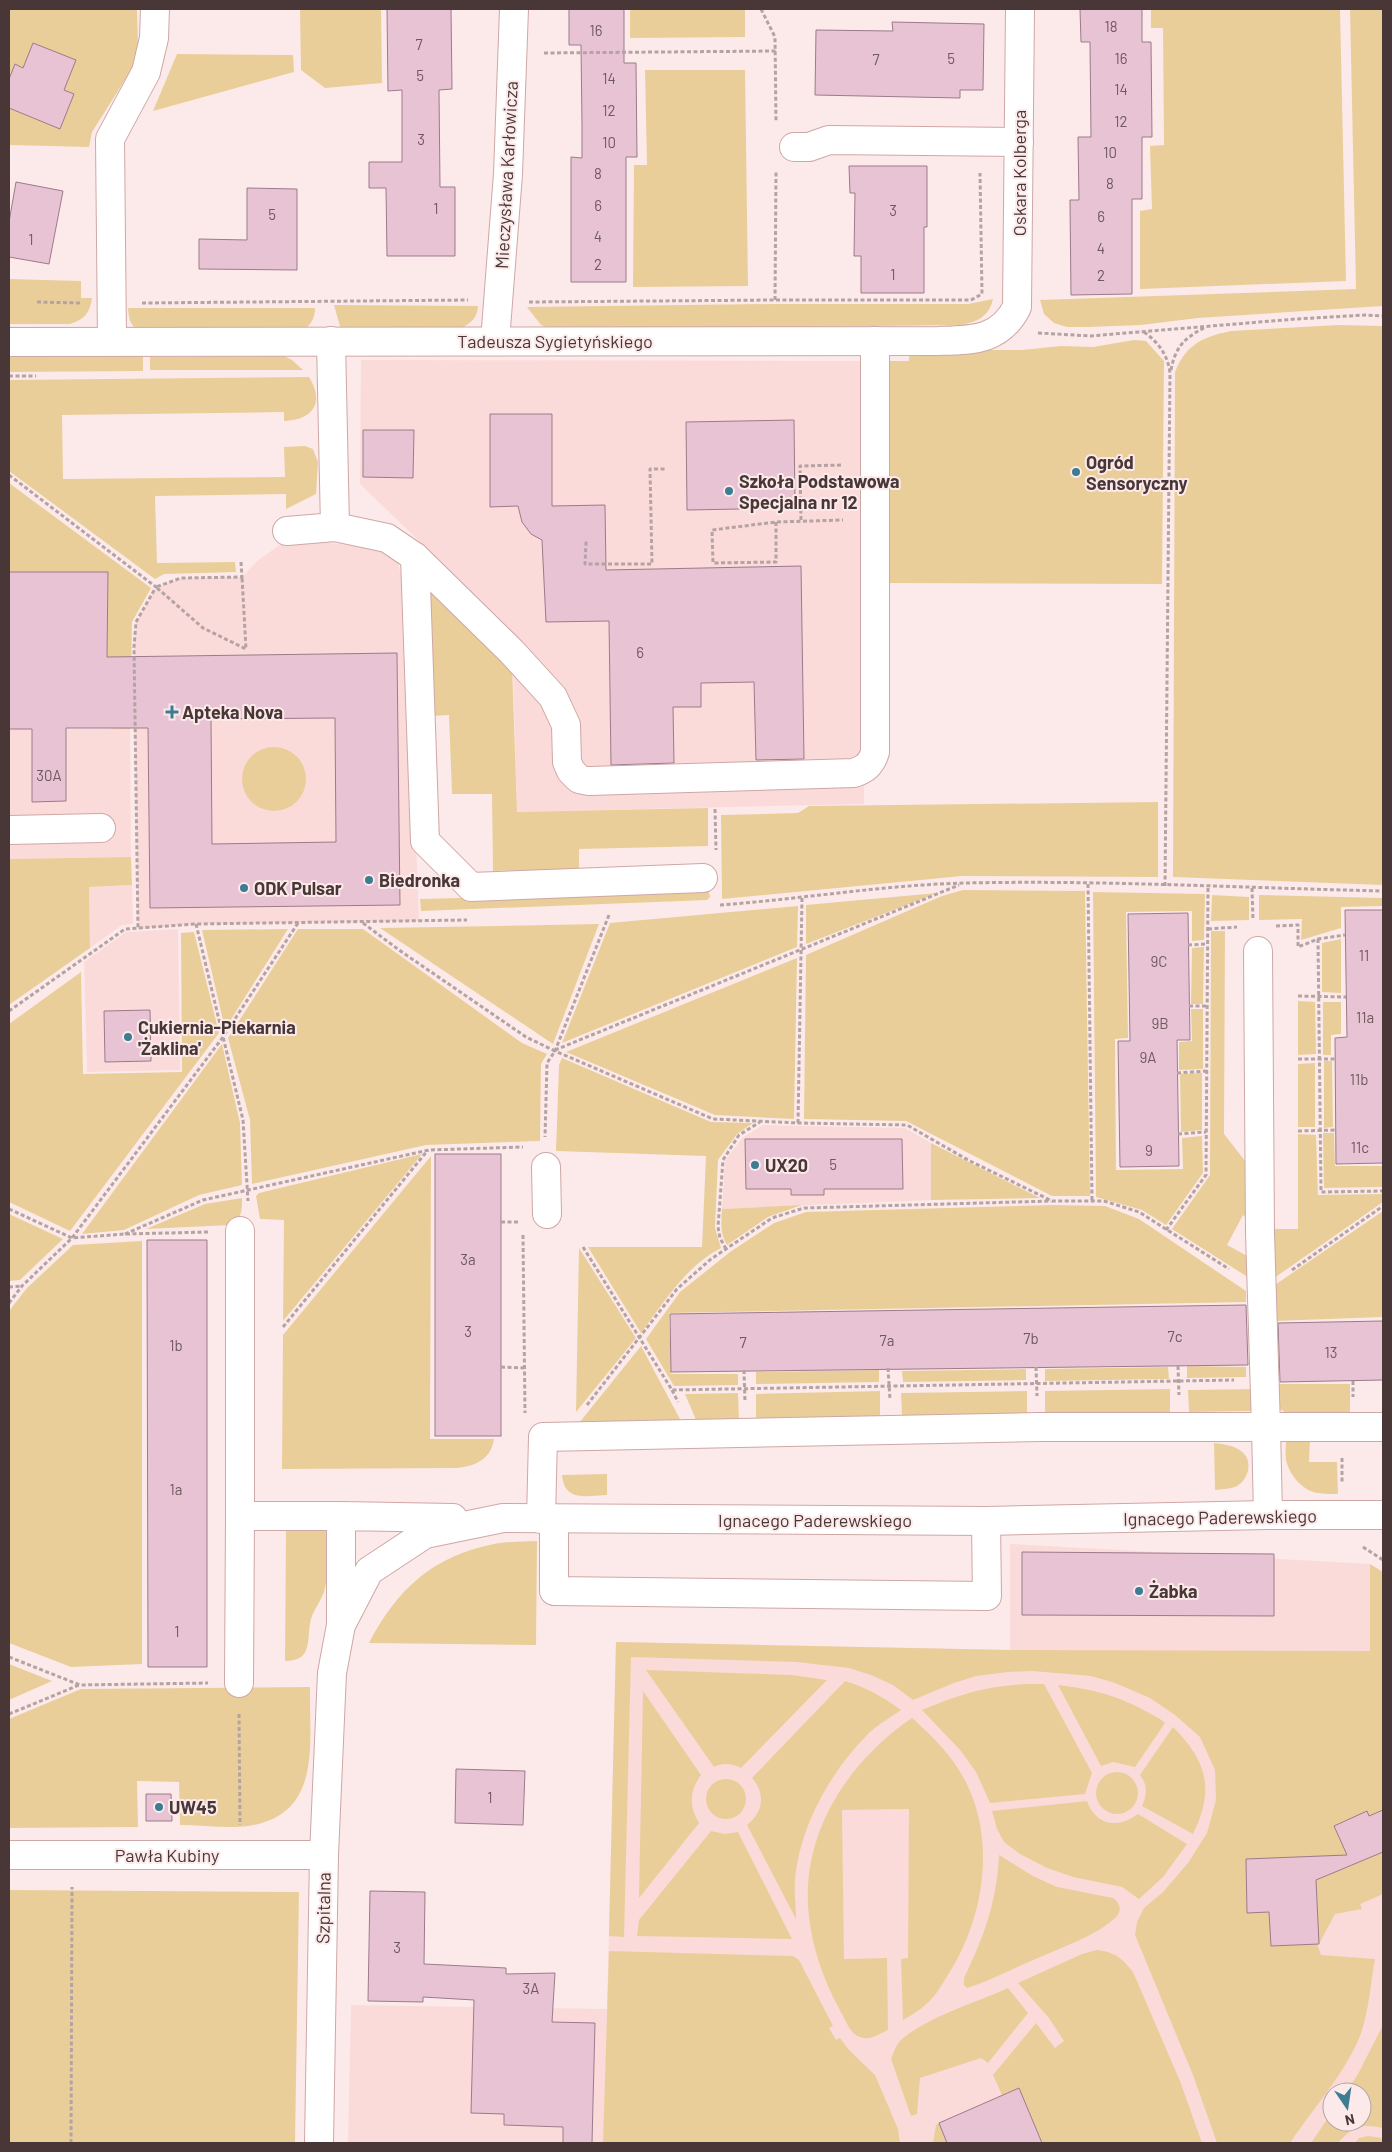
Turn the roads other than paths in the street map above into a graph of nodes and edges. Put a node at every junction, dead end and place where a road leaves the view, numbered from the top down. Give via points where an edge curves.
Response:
1 (155, 9) edge
2 (514, 9) edge
3 (1020, 9) edge
4 (1019, 142) junction
5 (794, 147) dead end
6 (997, 331) joint
7 (112, 341) junction
8 (332, 341) junction
9 (495, 341) junction
10 (875, 341) junction
11 (9, 342) edge
12 (334, 527) junction
13 (287, 532) dead end
14 (415, 557) junction
15 (101, 828) dead end
16 (9, 830) edge
17 (709, 868) road end
18 (1255, 939) road end
19 (536, 1154) road end
20 (535, 1218) road end
21 (240, 1231) road end
22 (1266, 1427) junction
23 (1383, 1427) edge
24 (1268, 1515) junction
25 (1383, 1515) edge
26 (240, 1516) junction
27 (341, 1516) junction
28 (503, 1518) junction
29 (548, 1519) junction
30 (986, 1521) junction
31 (341, 1625) junction
32 (332, 1673) joint
33 (239, 1683) road end
34 (9, 1855) edge
35 (324, 1855) junction
36 (319, 2143) edge

1 - 7 street via 154,38 146,72 110,139
2 - 9 street, Mieczysława Karłowicza via 508,174
3 - 4 street, Oskara Kolberga
4 - 5 street via 830,140 809,147
4 - 6 street, Oskara Kolberga via 1017,307
6 - 10 street, Tadeusza Sygietyńskiego via 967,340
7 - 8 street, Tadeusza Sygietyńskiego
7 - 11 street, Tadeusza Sygietyńskiego
8 - 9 street, Tadeusza Sygietyńskiego
8 - 12 street
9 - 10 street, Tadeusza Sygietyńskiego
10 - 14 street via 875,752 865,769 844,775 579,779 567,762 566,725 553,697
12 - 13 street
12 - 14 street via 387,538
14 - 17 street via 425,841 471,886
15 - 16 street
18 - 22 street
19 - 20 street
21 - 26 street
22 - 23 street
22 - 24 street
22 - 29 street via 1039,1427 543,1436
24 - 25 street, Ignacego Paderewskiego
24 - 30 street, Ignacego Paderewskiego
26 - 27 street
26 - 33 street
27 - 28 street
27 - 31 street
28 - 29 street, Ignacego Paderewskiego
28 - 31 street, Ignacego Paderewskiego via 425,1534 369,1571
29 - 30 street, Ignacego Paderewskiego
29 - 30 street via 554,1591 987,1596
31 - 32 street, Ignacego Paderewskiego
32 - 35 street, Szpitalna
34 - 35 street, Pawła Kubiny
35 - 36 street, Szpitalna

